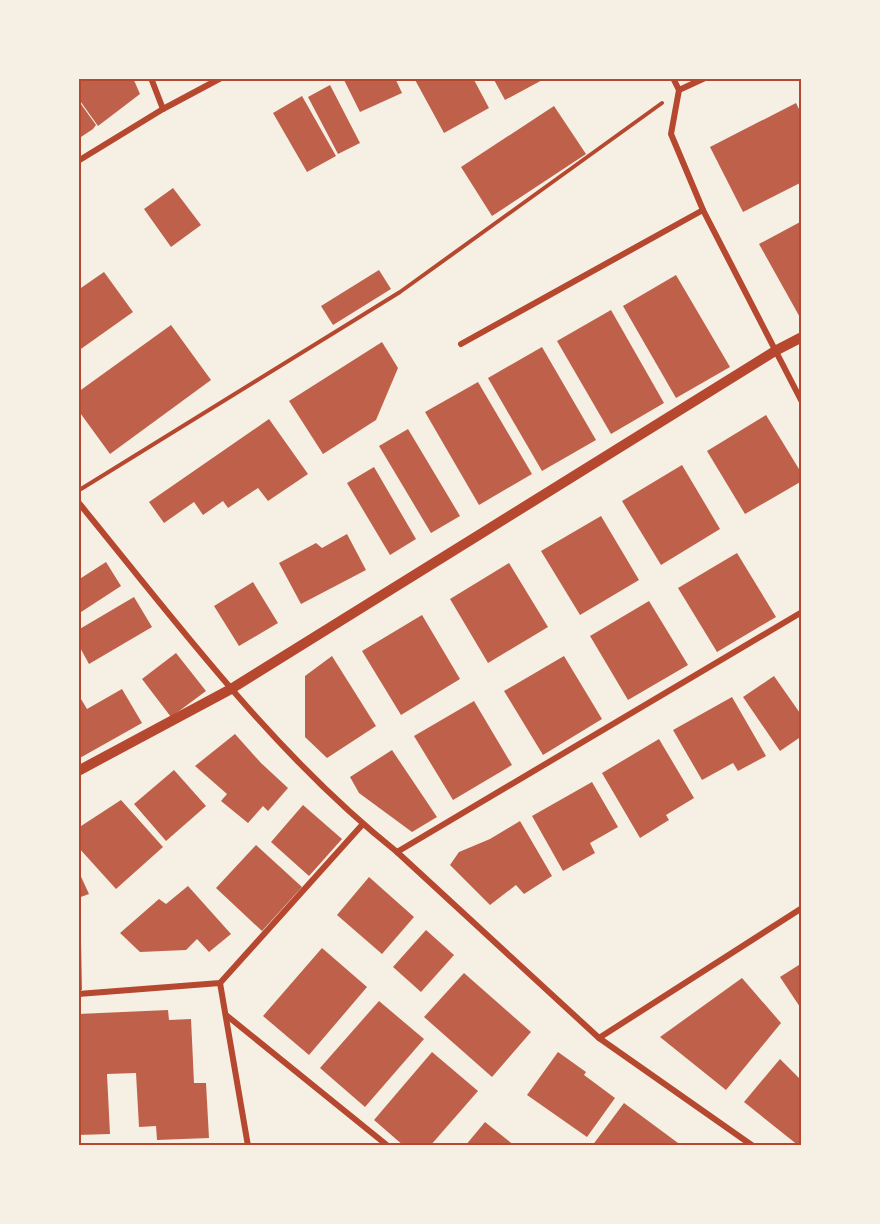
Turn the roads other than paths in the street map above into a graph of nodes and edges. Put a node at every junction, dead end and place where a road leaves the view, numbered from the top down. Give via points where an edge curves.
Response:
1 (152, 78) edge
2 (221, 78) edge
3 (673, 78) edge
4 (705, 78) edge
5 (679, 90) junction
6 (163, 109) junction
7 (78, 161) edge
8 (703, 210) junction
9 (802, 337) edge
10 (461, 344) dead end
11 (775, 351) junction
12 (802, 402) edge
13 (78, 502) edge
14 (802, 612) edge
15 (231, 689) junction
16 (78, 771) edge
17 (362, 825) junction
18 (397, 852) junction
19 (802, 908) edge
20 (220, 983) junction
21 (78, 994) edge
22 (226, 1015) junction
23 (599, 1038) junction
24 (248, 1146) edge
25 (388, 1146) edge
26 (753, 1146) edge

1 - 6 street
2 - 6 street
3 - 5 street
4 - 5 street
5 - 8 street via 671,134
6 - 7 street
8 - 10 street
8 - 11 street
9 - 11 street
11 - 12 street
11 - 15 street
13 - 15 street
14 - 18 street
15 - 16 street
15 - 17 street via 298,763
17 - 18 street
17 - 20 street
18 - 23 street
19 - 23 street
20 - 21 street
20 - 22 street
22 - 24 street
22 - 25 street
23 - 26 street

